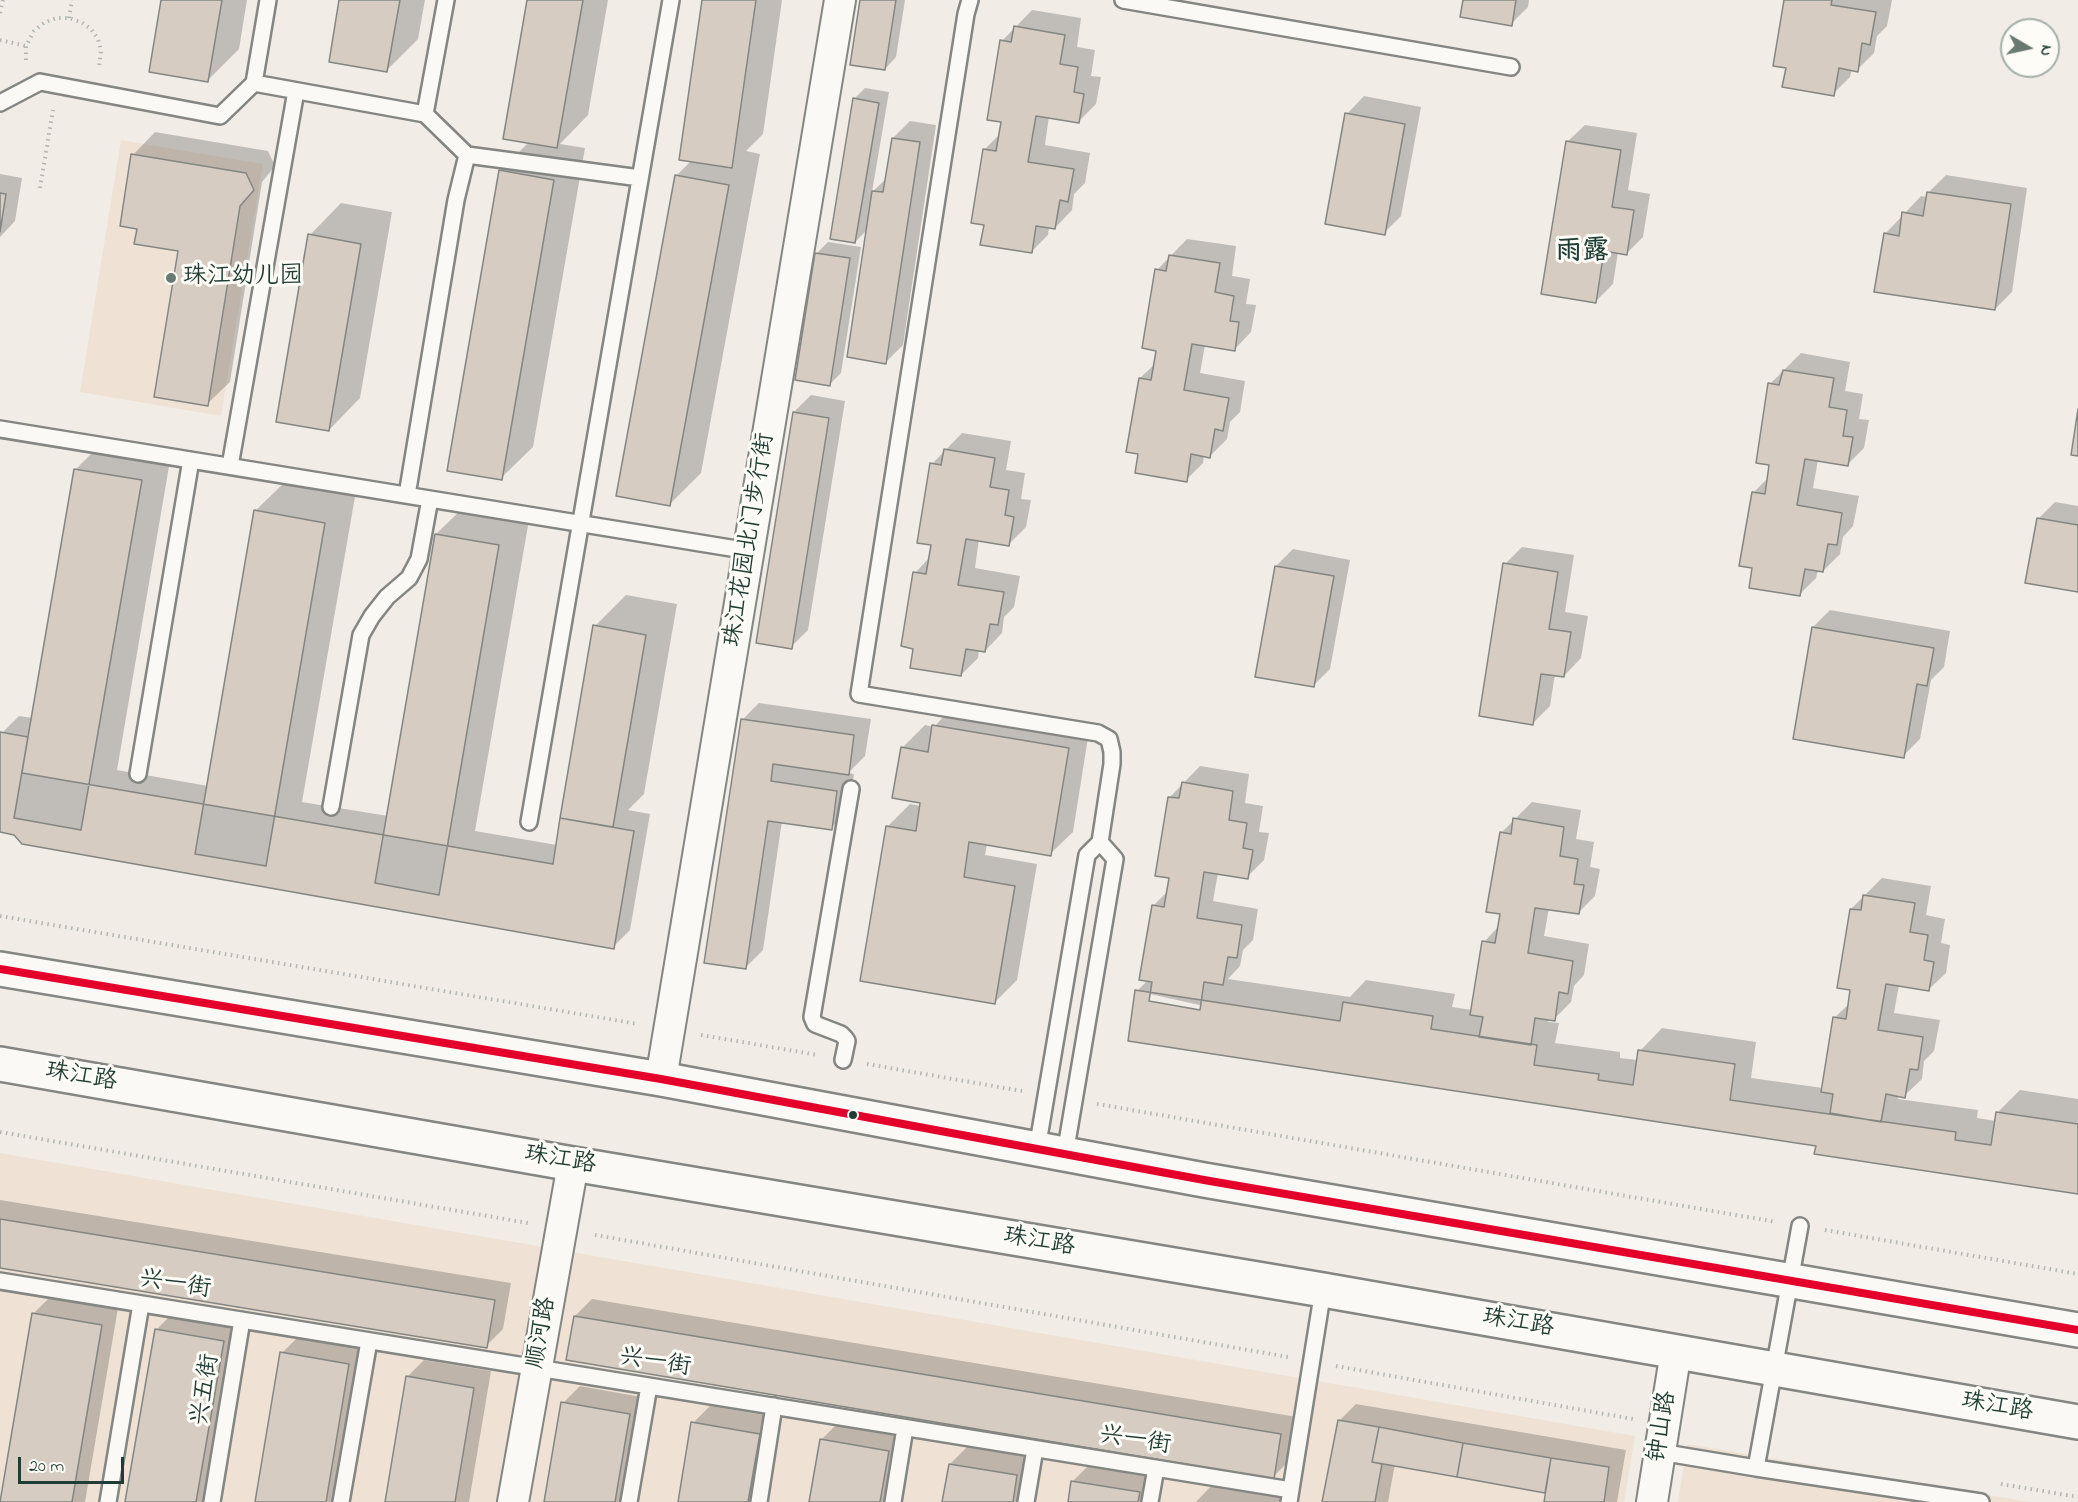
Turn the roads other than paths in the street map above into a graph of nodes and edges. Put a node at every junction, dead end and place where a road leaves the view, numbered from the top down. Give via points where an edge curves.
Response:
1 (268, 0) edge
2 (446, 0) edge
3 (671, 0) edge
4 (840, 0) edge
5 (970, 0) edge
6 (1123, 0) edge
7 (1511, 68) dead end
8 (254, 83) junction
9 (296, 91) junction
10 (0, 103) edge
11 (425, 114) junction
12 (467, 155) junction
13 (640, 178) junction
14 (0, 429) edge
15 (191, 460) junction
16 (230, 466) junction
17 (407, 495) junction
18 (430, 499) junction
19 (581, 524) junction
20 (748, 551) junction
21 (138, 774) dead end
22 (851, 789) dead end
23 (331, 807) dead end
24 (529, 822) dead end
25 (1100, 842) junction
26 (0, 969) edge
27 (843, 1060) dead end
28 (0, 1064) edge
29 (661, 1079) junction
30 (1051, 1151) junction
31 (573, 1164) junction
32 (1800, 1226) dead end
33 (0, 1281) edge
34 (1789, 1281) junction
35 (1323, 1290) junction
36 (141, 1304) junction
37 (242, 1320) junction
38 (2078, 1330) edge
39 (369, 1341) junction
40 (1676, 1352) junction
41 (537, 1368) junction
42 (1773, 1370) junction
43 (649, 1386) junction
44 (774, 1406) junction
45 (2078, 1422) edge
46 (905, 1428) junction
47 (1662, 1438) junction
48 (1035, 1449) junction
49 (1156, 1468) junction
50 (1756, 1468) junction
51 (1290, 1496) edge
52 (108, 1502) edge
53 (212, 1502) edge
54 (341, 1502) edge
55 (513, 1502) edge
56 (630, 1502) edge
57 (759, 1502) edge
58 (893, 1502) edge
59 (1026, 1502) edge
60 (1150, 1502) edge
61 (1652, 1502) edge
62 (1981, 1502) edge

1 - 8 lane
2 - 11 lane
3 - 13 lane
4 - 20 street, 珠江花园北门步行街
5 - 25 lane via 859,694 1098,733 1109,739 1112,764
6 - 7 lane
8 - 9 lane
8 - 10 lane via 220,116 40,82
9 - 11 lane
9 - 16 lane
11 - 12 lane
12 - 13 lane
12 - 17 lane via 456,200
13 - 19 lane
14 - 15 lane
15 - 16 lane
15 - 21 lane
16 - 17 lane
17 - 18 lane
18 - 19 lane
18 - 23 lane via 419,559 409,578 387,597 361,635
19 - 20 lane
19 - 24 lane
20 - 29 street, 珠江花园北门步行街
22 - 27 lane via 812,1017 815,1024 845,1038
25 - 30 lane via 1087,855
25 - 30 lane via 1115,859
26 - 29 street
28 - 31 street, 珠江路
29 - 30 street
30 - 34 street
31 - 35 street, 珠江路
31 - 41 street, 顺河路
32 - 34 lane
33 - 36 lane, 兴一街
34 - 38 street
34 - 42 lane
35 - 40 street, 珠江路
35 - 51 lane
36 - 37 lane, 兴一街
36 - 52 lane
37 - 39 lane, 兴一街
37 - 53 lane, 兴五街
39 - 41 lane, 兴一街
39 - 54 lane
40 - 42 street, 珠江路
40 - 47 street, 钟山路
41 - 43 lane, 兴一街
41 - 55 street, 顺河路
42 - 45 street, 珠江路
42 - 50 lane
43 - 44 lane, 兴一街
43 - 56 lane
44 - 46 lane, 兴一街
44 - 57 lane
46 - 48 lane, 兴一街
46 - 58 lane
47 - 50 lane
47 - 61 street, 钟山路
48 - 49 lane, 兴一街
48 - 59 lane
49 - 51 lane, 兴一街
49 - 60 lane
50 - 62 lane

